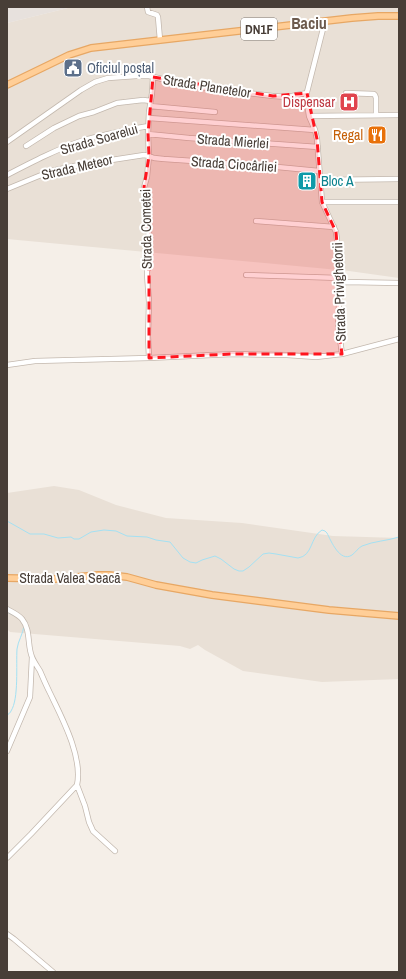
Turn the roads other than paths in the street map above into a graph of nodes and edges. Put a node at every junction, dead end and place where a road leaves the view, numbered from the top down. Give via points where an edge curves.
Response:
1 (147, 7) edge
2 (399, 16) edge
3 (325, 21) junction
4 (160, 40) junction
5 (153, 77) junction
6 (7, 85) edge
7 (307, 93) junction
8 (346, 94) dead end
9 (150, 104) junction
10 (215, 112) dead end
11 (376, 115) junction
12 (399, 115) edge
13 (309, 116) junction
14 (149, 118) junction
15 (148, 126) junction
16 (315, 130) junction
17 (148, 134) junction
18 (7, 142) edge
19 (26, 146) dead end
20 (318, 147) junction
21 (149, 156) junction
22 (319, 171) junction
23 (7, 174) edge
24 (399, 179) edge
25 (320, 180) junction
26 (7, 189) edge
27 (322, 202) junction
28 (399, 202) edge
29 (256, 221) dead end
30 (334, 227) junction
31 (246, 275) dead end
32 (340, 281) junction
33 (399, 283) edge
34 (399, 339) edge
35 (342, 354) junction
36 (149, 358) junction
37 (7, 365) edge
38 (7, 578) edge
39 (7, 609) edge
40 (399, 616) edge
41 (32, 657) junction
42 (7, 752) edge
43 (77, 785) junction
44 (115, 852) dead end
45 (7, 858) edge
46 (7, 934) edge
47 (53, 972) edge

1 - 4 street via 148,12 158,17
2 - 3 main road, DN1F
3 - 4 main road, DN1F
3 - 7 street, Strada Privighetorii
4 - 6 main road, DN1F via 83,50
5 - 7 street, Strada Planetelor via 200,87 266,96 287,97
5 - 9 street, Strada Cometei
5 - 18 street, Strada Planetelor via 101,79
7 - 13 street, Strada Privighetorii
8 - 11 street via 374,94
9 - 10 street
9 - 14 street, Strada Cometei
9 - 19 street via 143,100 117,103 79,116
11 - 12 street
11 - 13 street
13 - 16 street, Strada Privighetorii
14 - 15 street, Strada Cometei
14 - 16 street
15 - 17 street, Strada Cometei
15 - 23 street, Strada Soarelui via 79,142
16 - 20 street, Strada Privighetorii
17 - 20 street, Strada Mierlei
17 - 21 street, Strada Cometei
20 - 22 street, Strada Privighetorii
21 - 22 street, Strada Ciocârliei
21 - 26 street, Strada Meteor via 109,159 51,171
21 - 36 street, Strada Cometei via 144,191 149,224
22 - 25 street, Strada Privighetorii
24 - 25 street
25 - 27 street, Strada Privighetorii
27 - 28 street
27 - 30 street, Strada Privighetorii
29 - 30 street
30 - 32 street, Strada Privighetorii
31 - 32 street
32 - 33 street
32 - 35 street, Strada Privighetorii via 338,324
34 - 35 street
35 - 36 street via 316,357 233,354
36 - 37 street via 34,361
38 - 40 main road, Strada Valea Seacă via 55,580 109,575 205,594
39 - 41 street via 19,616 25,624
41 - 42 street via 30,697
41 - 43 street via 68,731 75,753
43 - 44 street via 93,831
43 - 45 street
46 - 47 street

